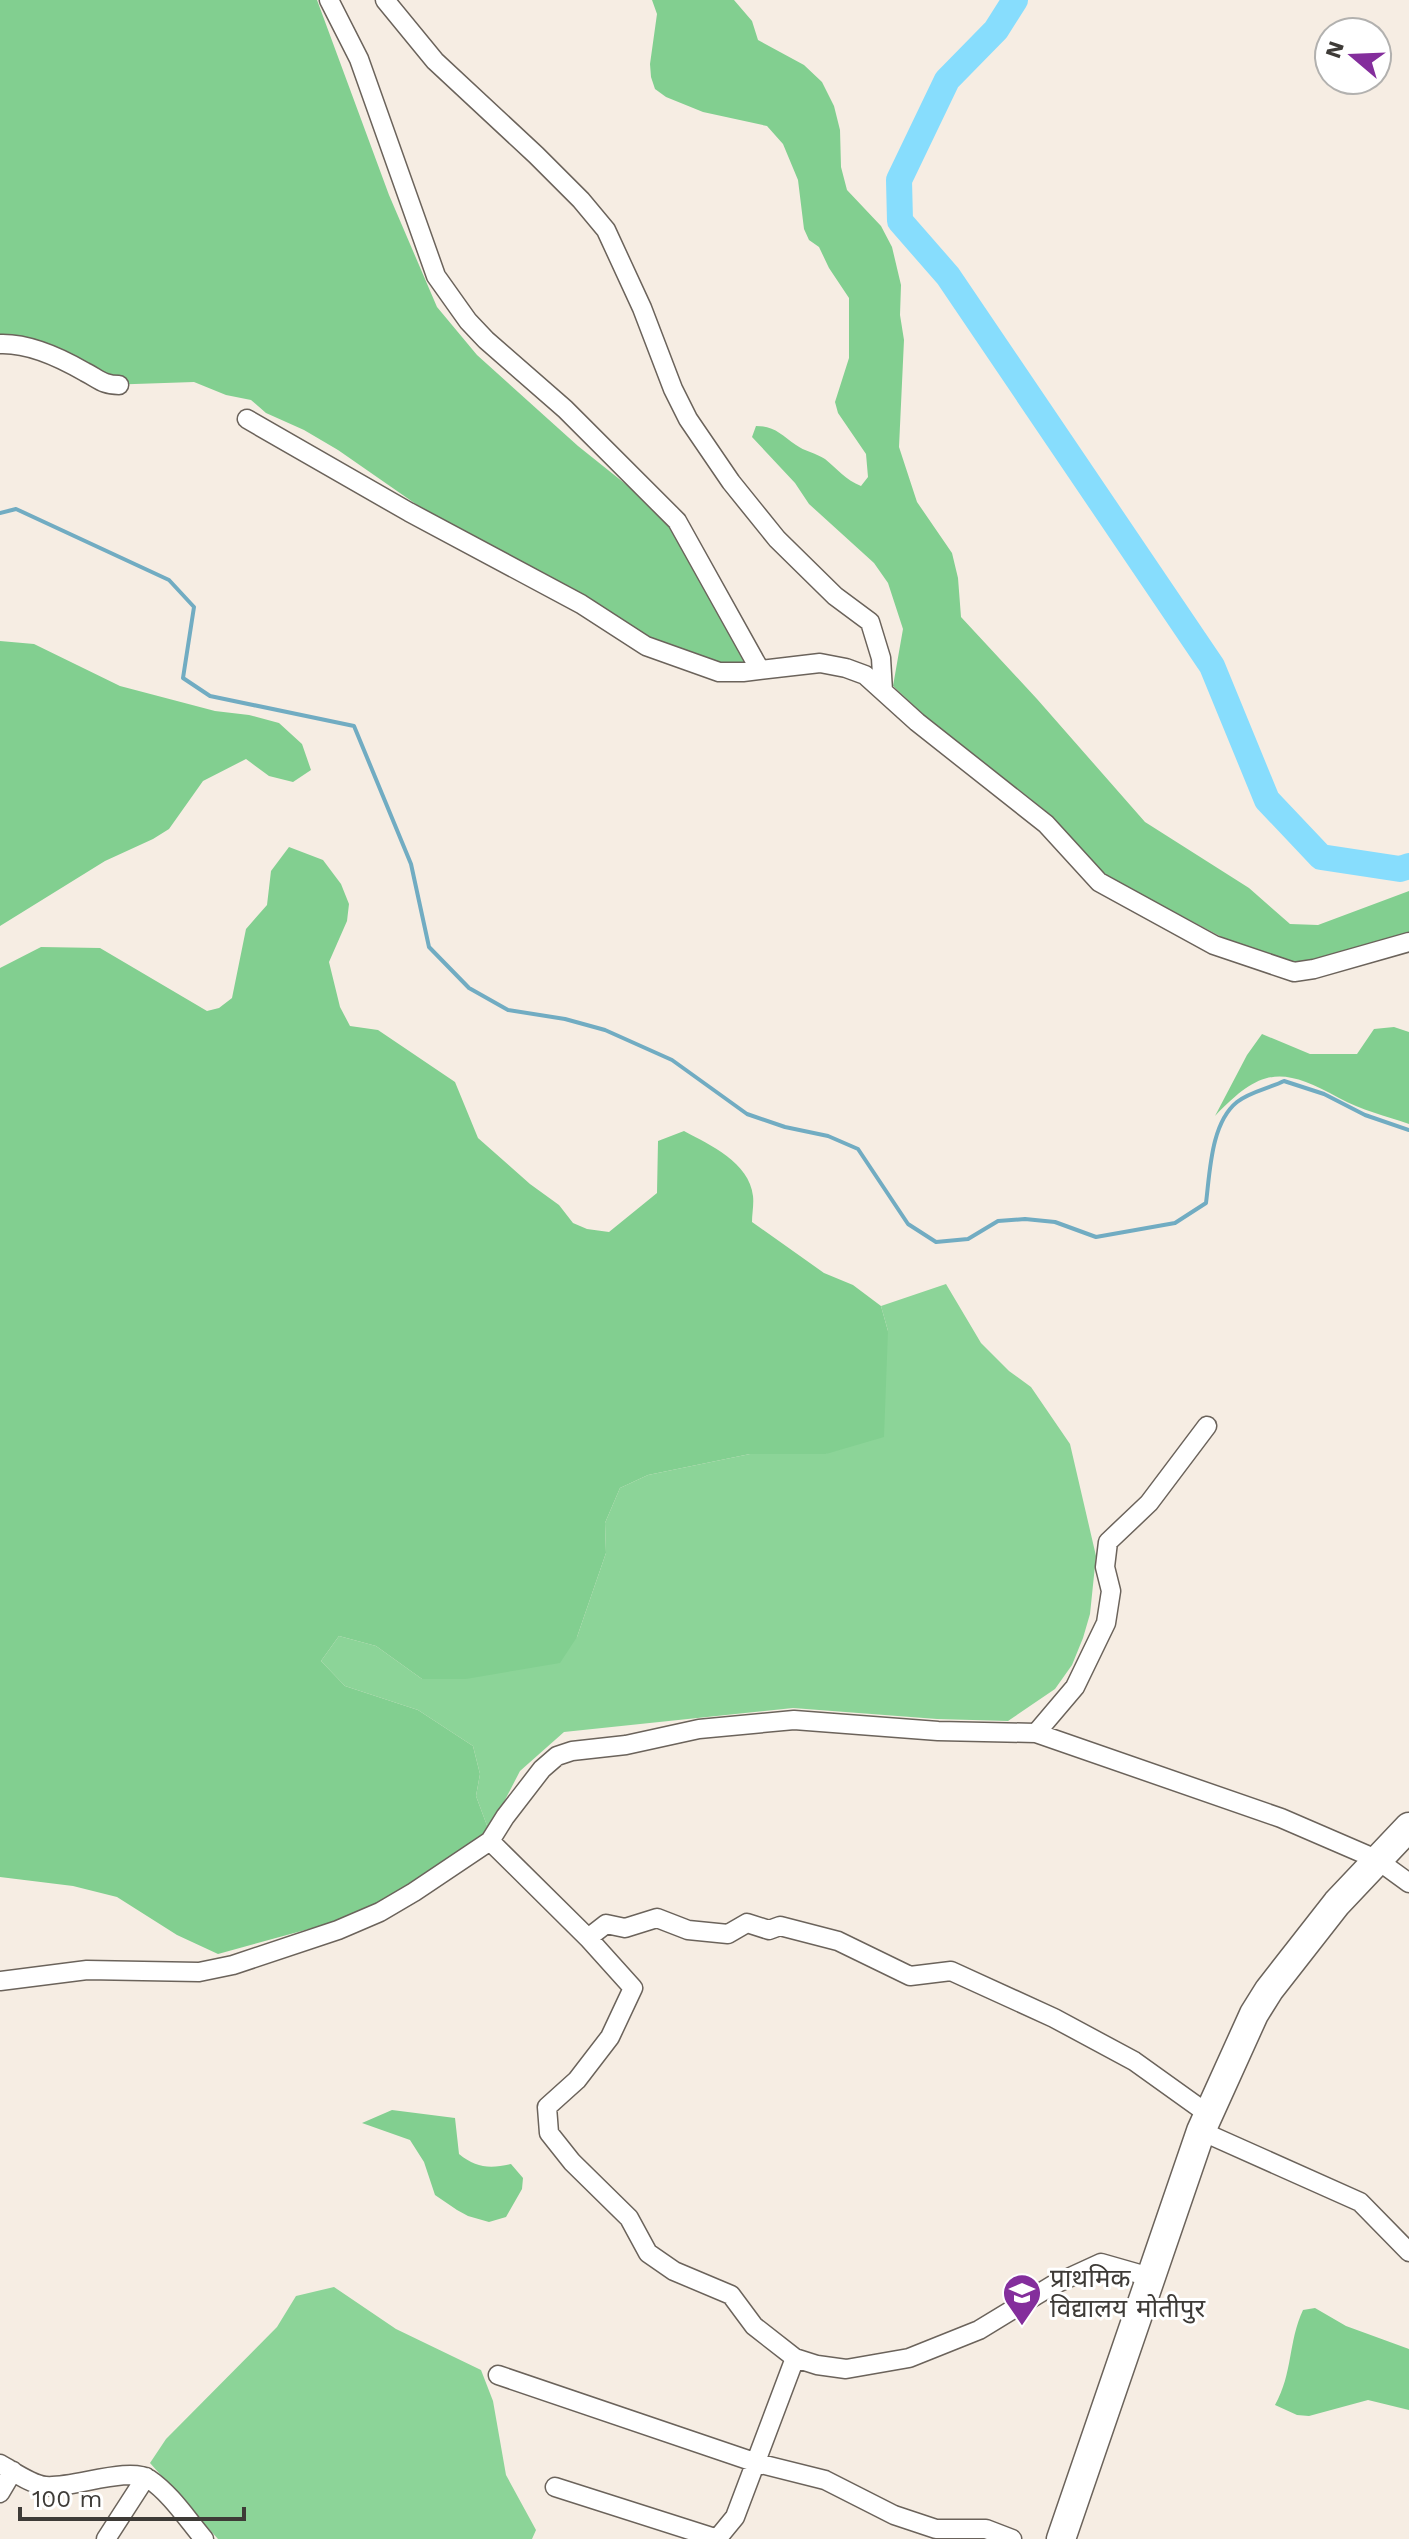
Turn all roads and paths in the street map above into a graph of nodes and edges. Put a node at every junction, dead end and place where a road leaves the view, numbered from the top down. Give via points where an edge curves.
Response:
1 (329, 0) edge
2 (385, 0) edge
3 (0, 344) edge
4 (119, 385) dead end
5 (247, 419) dead end
6 (760, 670) junction
7 (883, 691) junction
8 (1409, 942) edge
9 (1207, 1426) dead end
10 (1036, 1733) junction
11 (1409, 1827) edge
12 (490, 1841) junction
13 (1376, 1859) junction
14 (1409, 1883) edge
15 (588, 1938) junction
16 (0, 1981) edge
17 (1205, 2122) junction
18 (1409, 2252) edge
19 (1150, 2277) junction
20 (795, 2358) junction
21 (498, 2375) dead end
22 (757, 2463) junction
23 (6, 2468) edge
24 (146, 2477) junction
25 (555, 2487) dead end
26 (0, 2493) edge
27 (106, 2539) edge
28 (204, 2539) edge
29 (718, 2539) edge
30 (1012, 2539) edge
31 (1061, 2539) edge

1 - 6 street via 359,59 436,276 486,340 565,409 677,521
2 - 7 street via 435,61 536,155 606,230 688,419 777,539 870,622 881,658
3 - 4 street via 55,357 105,385
5 - 6 street via 581,604 646,646 719,672
6 - 7 street via 820,663 865,675
7 - 8 street via 1046,824 1099,882 1214,945 1294,972
9 - 10 street via 1149,1503 1108,1542 1104,1556 1111,1591 1106,1623 1075,1687
10 - 12 street via 794,1720 699,1729 572,1751 542,1769
10 - 13 street via 1281,1818
11 - 13 main road
12 - 15 street
12 - 16 street via 380,1912 233,1965 199,1972 87,1970
13 - 14 street
13 - 17 main road via 1269,1990
15 - 17 street via 606,1924 625,1928 657,1918 688,1930 728,1934 747,1923 769,1930 780,1926 838,1941 910,1976 951,1971 1134,2061
15 - 20 street via 633,1988 610,2037 577,2080 547,2107 549,2133 629,2218 648,2253 674,2271 731,2295 754,2326
17 - 18 street via 1360,2202
17 - 19 main road
19 - 20 street via 1101,2263 979,2330 909,2358 846,2369
19 - 31 main road
20 - 22 street
21 - 22 street
22 - 29 street via 735,2517
22 - 30 street via 825,2480 894,2515 936,2529 986,2529
23 - 24 street via 42,2486
23 - 26 street
24 - 27 street
24 - 28 street
25 - 29 street

